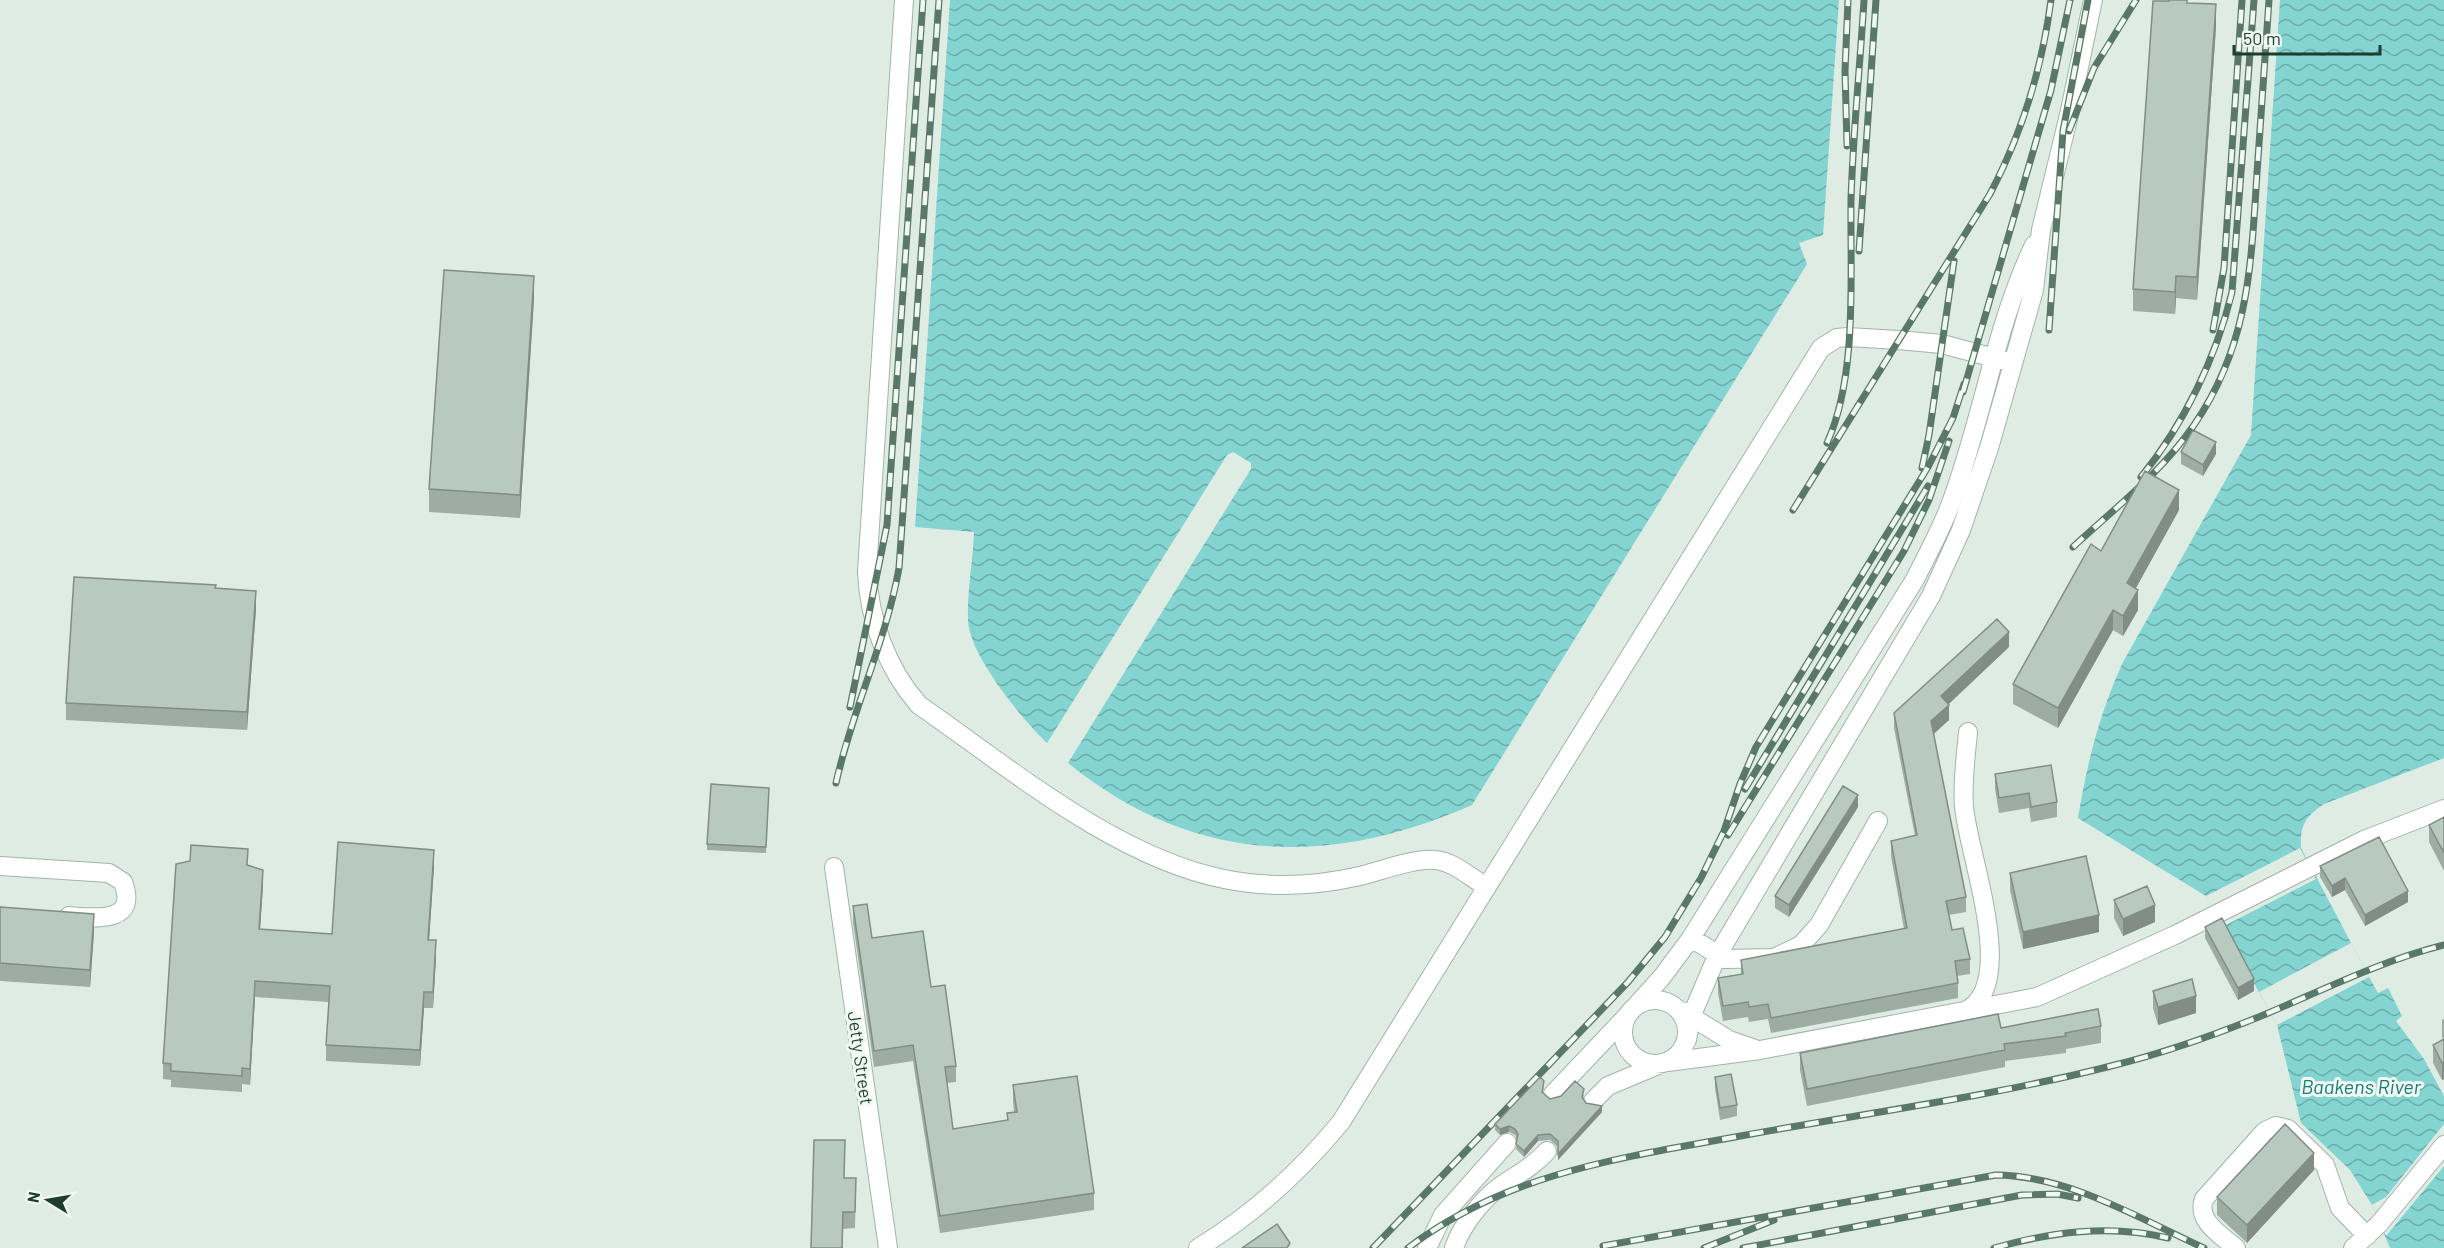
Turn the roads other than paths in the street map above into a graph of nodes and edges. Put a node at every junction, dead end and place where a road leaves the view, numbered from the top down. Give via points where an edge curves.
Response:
1 (904, 0) edge
2 (2093, 0) edge
3 (2041, 230) junction
4 (1994, 357) junction
5 (2013, 363) junction
6 (1968, 732) dead end
7 (2444, 809) edge
8 (1878, 820) dead end
9 (0, 866) edge
10 (834, 867) dead end
11 (1486, 887) junction
12 (49, 915) edge
13 (1691, 938) junction
14 (1717, 956) junction
15 (1672, 1004) junction
16 (1630, 1012) junction
17 (1963, 1012) junction
18 (1691, 1017) junction
19 (1687, 1040) junction
20 (1760, 1050) junction
21 (1663, 1064) junction
22 (1553, 1094) dead end
23 (1593, 1101) dead end
24 (1507, 1143) dead end
25 (2444, 1145) edge
26 (1547, 1151) dead end
27 (2366, 1236) edge
28 (888, 1248) edge
29 (1198, 1248) edge
30 (1427, 1248) edge
31 (1454, 1248) edge
32 (2236, 1248) edge

1 - 11 lane via 867,572 877,632 904,686 919,705 1084,819 1177,867 1225,879 1308,884 1437,860
2 - 3 lane
3 - 4 lane via 2015,285
3 - 5 lane via 2034,290
4 - 5 lane
4 - 11 lane via 1942,344 1850,337 1837,338 1821,348
4 - 13 lane via 1940,532 1914,581
5 - 14 lane via 1965,519 1936,585
6 - 17 lane via 1964,806 1991,963 1979,1001
7 - 17 lane via 2379,833 2051,992
8 - 14 lane via 1819,925 1801,945 1774,958 1732,960
9 - 12 lane via 109,873 123,882 125,899 122,910 114,916 105,919
10 - 28 lane, Jetty Street
11 - 29 lane via 1329,1136 1263,1204
13 - 14 lane
13 - 16 lane
14 - 18 lane
15 - 16 lane via 1651,1000
15 - 18 lane
15 - 19 lane via 1685,1020
16 - 21 lane via 1623,1030 1629,1051 1647,1064
16 - 22 lane
17 - 20 lane
18 - 19 lane
18 - 20 lane via 1729,1040
19 - 21 lane via 1676,1057
20 - 21 lane
21 - 23 lane via 1608,1086
24 - 30 lane via 1443,1215
25 - 27 lane
26 - 31 lane via 1491,1194 1461,1232
27 - 32 lane via 2340,1208 2325,1165 2288,1129 2276,1126 2265,1131 2202,1205 2205,1220

